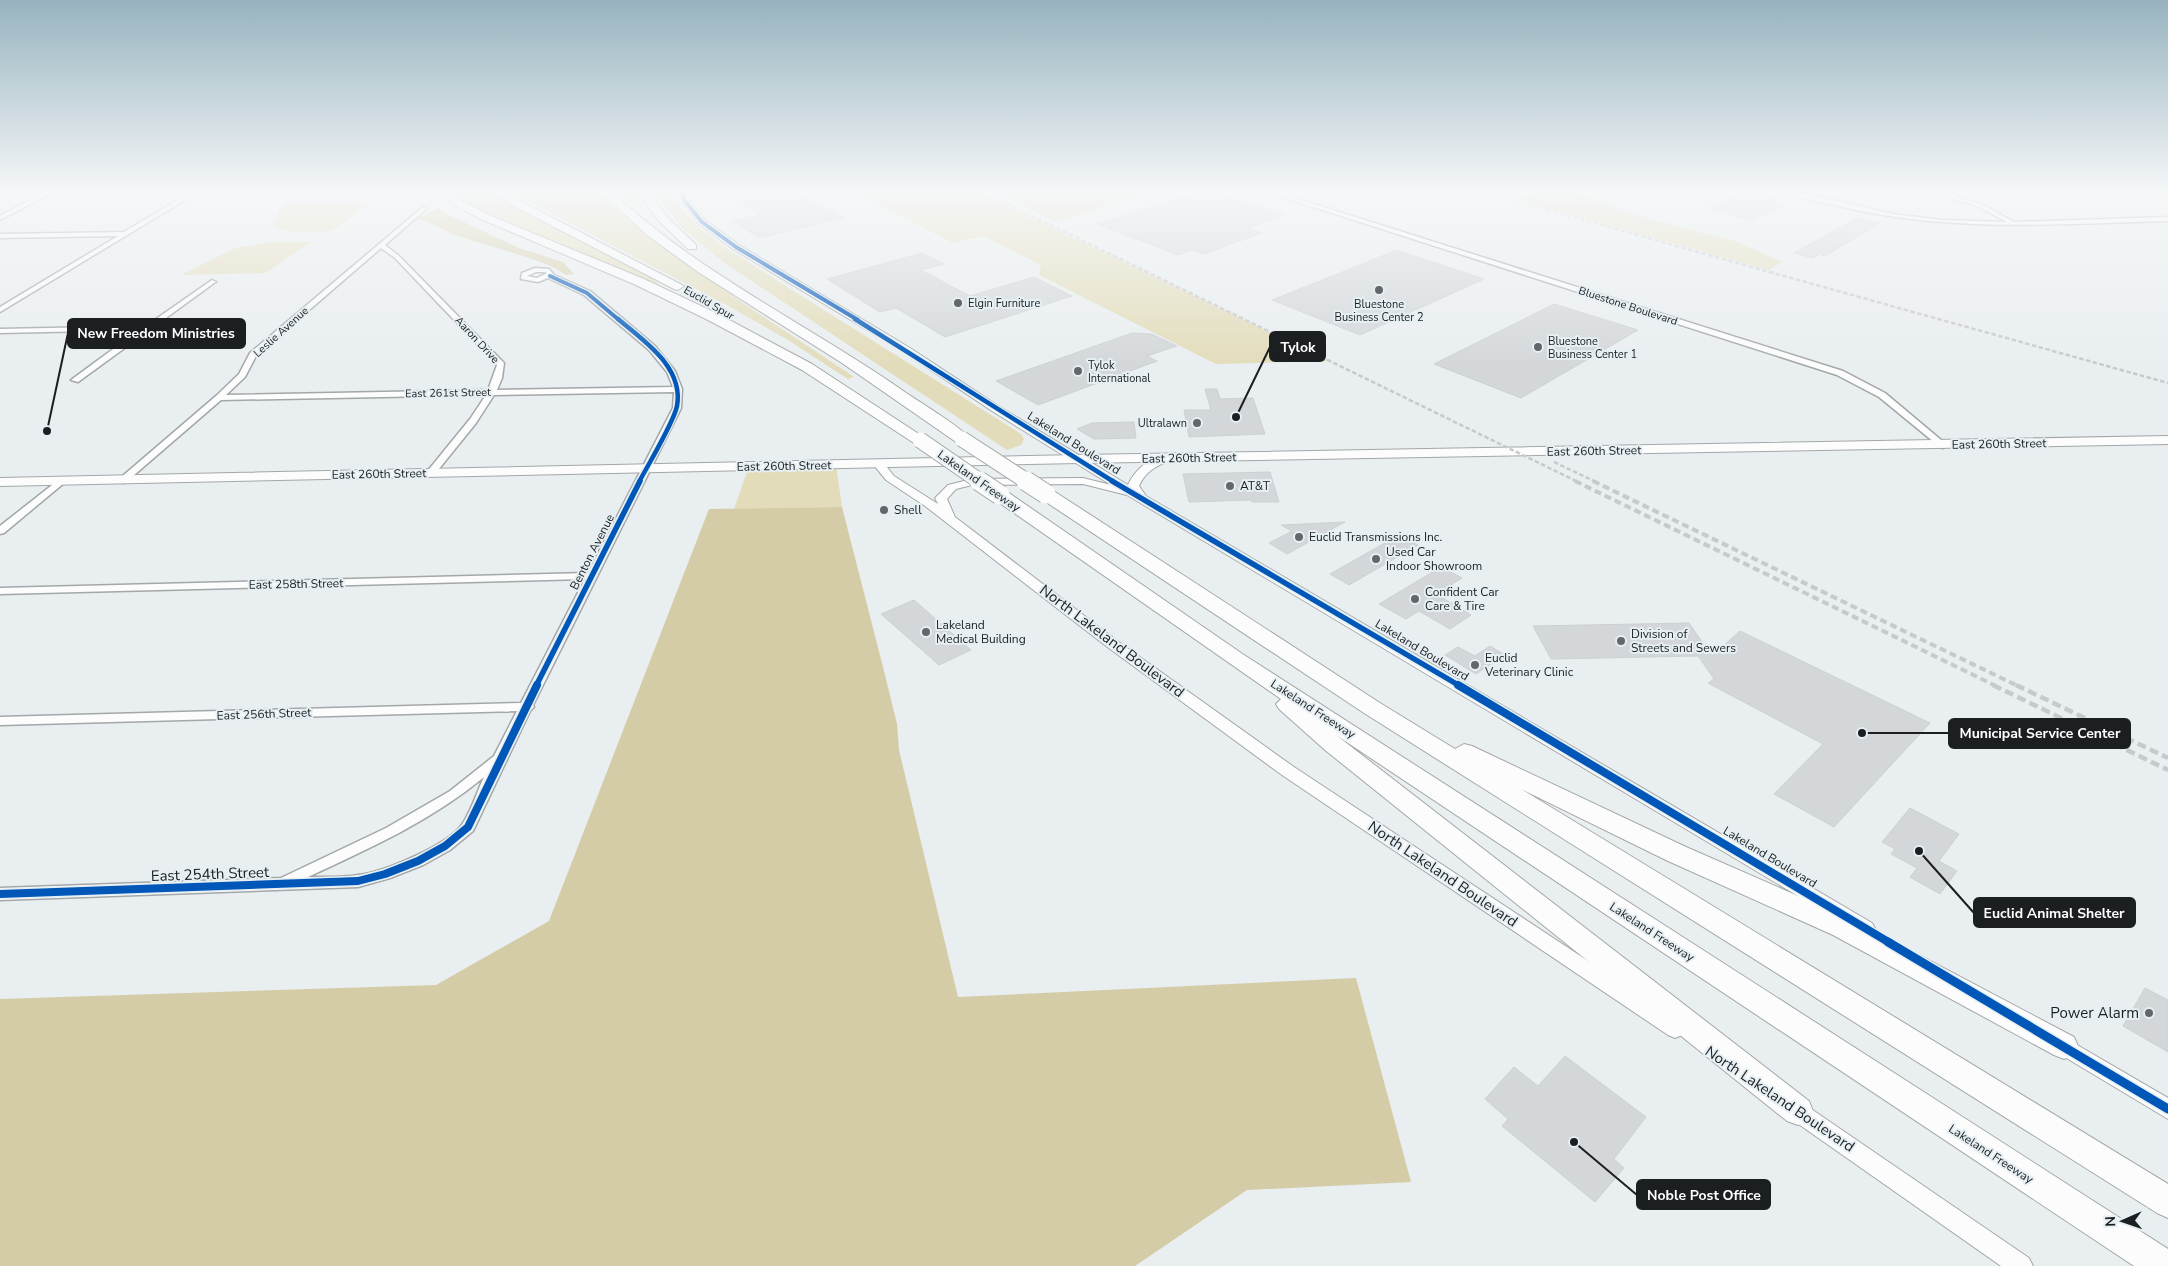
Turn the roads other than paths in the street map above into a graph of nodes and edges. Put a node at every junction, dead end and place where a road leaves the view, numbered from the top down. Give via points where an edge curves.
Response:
1 (99, 250) edge
2 (375, 250) edge
3 (387, 250) edge
4 (564, 250) edge
5 (608, 250) edge
6 (677, 250) edge
7 (695, 250) edge
8 (741, 250) edge
9 (1452, 250) edge
10 (550, 276) dead end
11 (212, 282) dead end
12 (0, 310) edge
13 (148, 328) junction
14 (0, 331) edge
15 (809, 336) junction
16 (808, 367) junction
17 (75, 380) dead end
18 (678, 388) junction
19 (493, 392) junction
20 (219, 398) junction
21 (2168, 440) edge
22 (1943, 445) junction
23 (1166, 458) junction
24 (1080, 459) junction
25 (879, 464) junction
26 (648, 468) junction
27 (431, 473) junction
28 (123, 480) junction
29 (61, 481) junction
30 (0, 482) edge
31 (1140, 497) junction
32 (952, 520) junction
33 (0, 532) edge
34 (591, 576) junction
35 (0, 591) edge
36 (1237, 660) junction
37 (528, 707) junction
38 (1372, 708) junction
39 (0, 721) edge
40 (500, 757) junction
41 (418, 861) joint
42 (281, 884) junction
43 (0, 894) edge
44 (2064, 1046) junction
45 (2168, 1109) edge
46 (1798, 1111) junction
47 (2168, 1202) edge
48 (2021, 1266) edge
49 (2164, 1266) edge

1 - 12 street
2 - 20 street, Leslie Avenue via 253,355 242,375
3 - 19 street, Aaron Drive via 501,365
4 - 16 highway, Lakeland Freeway via 646,284
5 - 16 highway, Euclid Spur via 692,293 779,344
6 - 15 highway, Lakeland Freeway
7 - 15 highway
8 - 24 street, Lakeland Boulevard
9 - 22 street, Bluestone Boulevard via 1864,382
10 - 18 street via 587,293 652,348 671,371
11 - 13 street
13 - 14 street
13 - 17 street
15 - 38 highway, Lakeland Freeway, bridge
16 - 36 highway, Lakeland Freeway, bridge via 920,440
18 - 19 street, East 261st Street
18 - 26 street, Benton Avenue via 678,408
19 - 20 street, East 261st Street
19 - 27 street, Aaron Drive
20 - 28 street, Leslie Avenue
21 - 22 main road, East 260th Street
22 - 23 main road, East 260th Street
23 - 24 main road, East 260th Street
23 - 31 street via 1138,474 1132,486
24 - 25 main road, East 260th Street
24 - 31 street, Lakeland Boulevard
25 - 26 main road, East 260th Street
25 - 32 street, North Lakeland Boulevard via 890,478
26 - 27 main road, East 260th Street
26 - 34 street, Benton Avenue
27 - 28 main road, East 260th Street
28 - 29 main road, East 260th Street
29 - 30 main road, East 260th Street
29 - 33 street
31 - 32 street via 1083,481 972,482 952,487 940,498
31 - 44 street, Lakeland Boulevard
32 - 46 street, North Lakeland Boulevard via 1111,643 1288,770
34 - 35 street, East 258th Street
34 - 37 street, Benton Avenue
36 - 46 highway via 1333,745
36 - 49 highway, Lakeland Freeway
37 - 39 street, East 256th Street
37 - 40 street, Benton Avenue
38 - 44 highway via 1668,850 1842,927
38 - 47 highway, Lakeland Freeway
40 - 41 street, Benton Avenue via 468,827 445,846
40 - 42 street, Benton Avenue via 455,794 391,832
41 - 42 street, East 254th Street via 358,881
42 - 43 street, East 254th Street
44 - 45 street, Lakeland Boulevard
46 - 48 street, North Lakeland Boulevard

